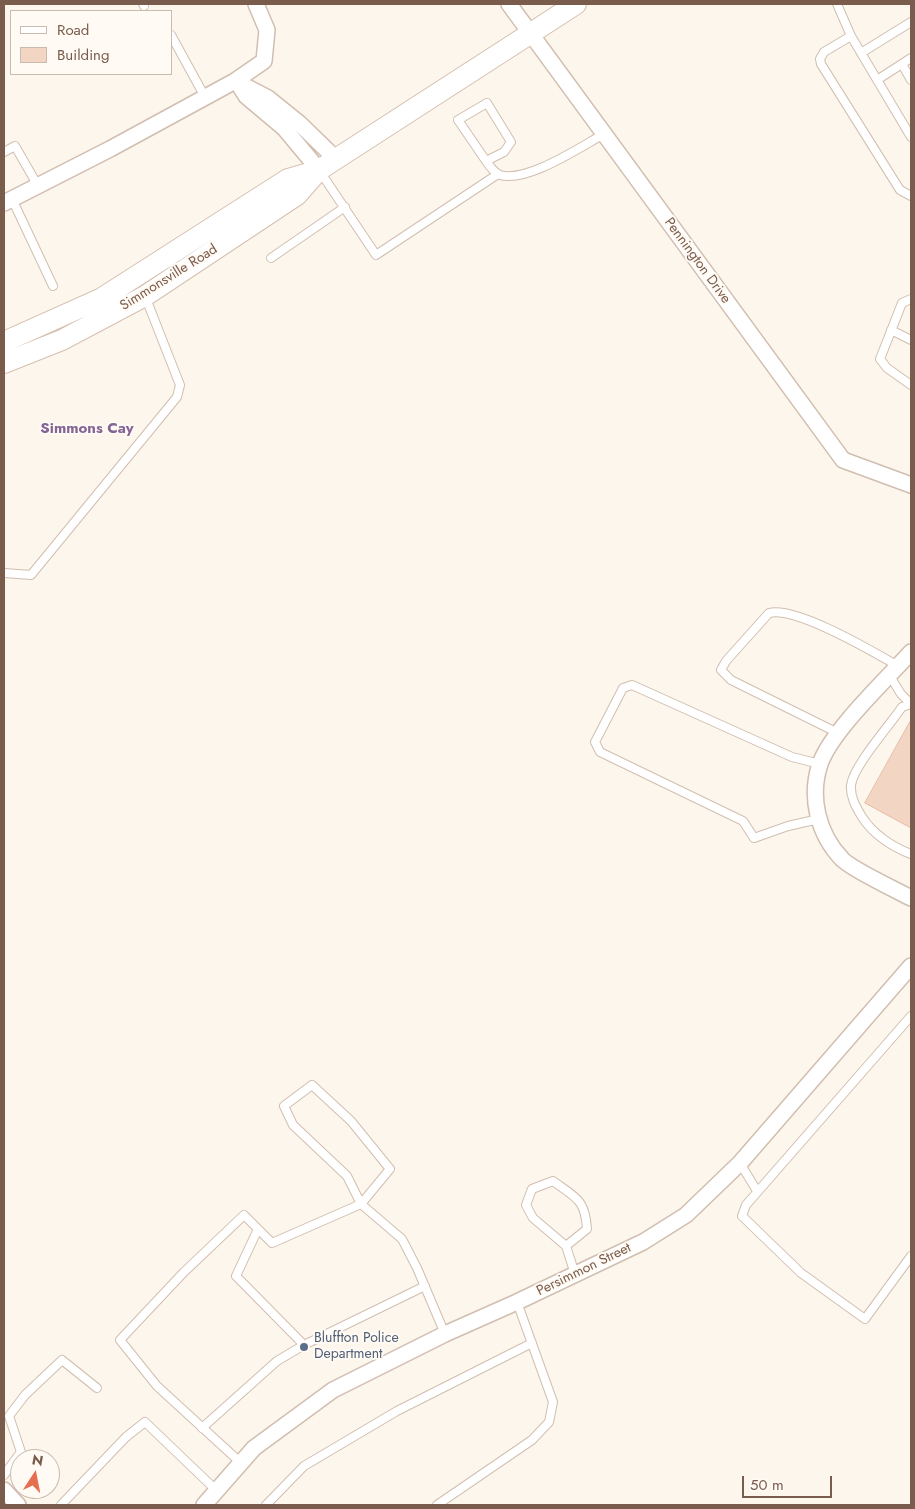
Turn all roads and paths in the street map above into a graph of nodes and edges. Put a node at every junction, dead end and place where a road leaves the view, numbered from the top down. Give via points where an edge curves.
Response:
1 (256, 4) edge
2 (509, 4) edge
3 (576, 4) edge
4 (837, 4) edge
5 (911, 22) edge
6 (531, 32) junction
7 (851, 36) junction
8 (172, 37) edge
9 (861, 53) junction
10 (911, 58) edge
11 (902, 64) junction
12 (877, 80) junction
13 (911, 80) edge
14 (235, 81) junction
15 (205, 97) junction
16 (604, 134) junction
17 (911, 137) edge
18 (4, 152) edge
19 (336, 159) junction
20 (486, 161) junction
21 (319, 170) junction
22 (498, 174) junction
23 (38, 186) junction
24 (911, 196) edge
25 (8, 201) edge
26 (345, 207) junction
27 (271, 258) dead end
28 (53, 286) dead end
29 (139, 288) junction
30 (911, 299) edge
31 (891, 330) junction
32 (911, 340) edge
33 (4, 342) edge
34 (4, 363) edge
35 (911, 385) edge
36 (910, 479) edge
37 (4, 573) edge
38 (911, 652) edge
39 (894, 671) junction
40 (911, 704) edge
41 (838, 733) junction
42 (820, 764) junction
43 (819, 819) junction
44 (911, 854) edge
45 (911, 898) edge
46 (911, 966) edge
47 (911, 1016) edge
48 (740, 1163) junction
49 (757, 1192) junction
50 (362, 1204) junction
51 (258, 1229) junction
52 (566, 1246) junction
53 (911, 1256) edge
54 (575, 1274) junction
55 (425, 1286) junction
56 (517, 1302) junction
57 (444, 1334) junction
58 (532, 1343) junction
59 (304, 1345) junction
60 (96, 1388) dead end
61 (202, 1428) junction
62 (241, 1463) junction
63 (4, 1475) edge
64 (4, 1490) edge
65 (217, 1491) junction
66 (18, 1505) edge
67 (61, 1505) edge
68 (204, 1505) edge
69 (266, 1505) edge
70 (437, 1505) edge

1 - 14 street via 267,30 264,61
2 - 6 street, Pennington Drive
3 - 6 street, Simmonsville Road
4 - 7 lane
5 - 9 lane
6 - 16 street, Pennington Drive
6 - 19 street, Simmonsville Road
7 - 9 lane
7 - 24 lane via 824,52 821,64 900,190
8 - 15 lane
9 - 12 lane
10 - 11 lane
11 - 12 lane
11 - 13 lane
12 - 17 lane
14 - 15 street
14 - 19 street via 268,98
14 - 21 street via 246,96 284,128
15 - 23 street
16 - 22 lane via 525,174
16 - 36 street, Pennington Drive via 843,460
18 - 23 lane via 15,146
19 - 21 street, Simmonsville Road
20 - 20 lane via 458,120 487,103 511,142 504,152
20 - 22 lane
21 - 26 lane
21 - 29 street, Simmonsville Road via 297,195
22 - 26 lane via 376,255
23 - 25 street
25 - 28 lane
26 - 27 lane
29 - 33 street, Simmonsville Road via 102,298
29 - 34 street, Simmonsville Road via 62,340
29 - 37 lane via 180,385 177,397 31,575
30 - 31 lane via 902,303
31 - 32 lane
31 - 35 lane via 880,359
38 - 39 street
39 - 40 lane via 901,694
39 - 41 street
39 - 41 lane via 866,648 793,614 777,611 769,613 726,661 721,670 731,680
40 - 44 lane via 902,707 864,759 851,784 853,802 866,822 879,836
41 - 42 street
42 - 43 street via 814,800
42 - 43 lane via 792,757 632,685 623,688 595,742 600,752 742,821 754,838
43 - 45 street via 822,833 842,860
46 - 48 street, Persimmon Street
47 - 49 lane
48 - 49 lane
48 - 54 street, Persimmon Street via 686,1215 665,1229
49 - 53 lane via 746,1204 742,1216 801,1273 865,1319
50 - 50 lane via 347,1176 293,1124 284,1106 312,1084 351,1121 390,1169
50 - 51 lane via 272,1243
50 - 55 lane via 402,1240
51 - 59 lane via 236,1276
51 - 61 lane via 244,1215 120,1340 157,1386
52 - 52 lane via 533,1218 526,1205 532,1189 553,1182 577,1198 586,1210 587,1229
52 - 54 lane
54 - 56 street, Persimmon Street
55 - 57 lane
55 - 59 lane
56 - 57 street, Persimmon Street
56 - 58 lane
57 - 62 street, Persimmon Street via 333,1390 254,1448
58 - 69 lane via 397,1412 304,1466
58 - 70 lane via 553,1402 548,1422 532,1440
59 - 61 lane via 277,1361
60 - 63 lane via 62,1360 9,1416 22,1452
61 - 62 lane
62 - 65 street, Persimmon Street
64 - 66 street
65 - 67 lane via 145,1422 126,1437
65 - 68 street, Persimmon Street

